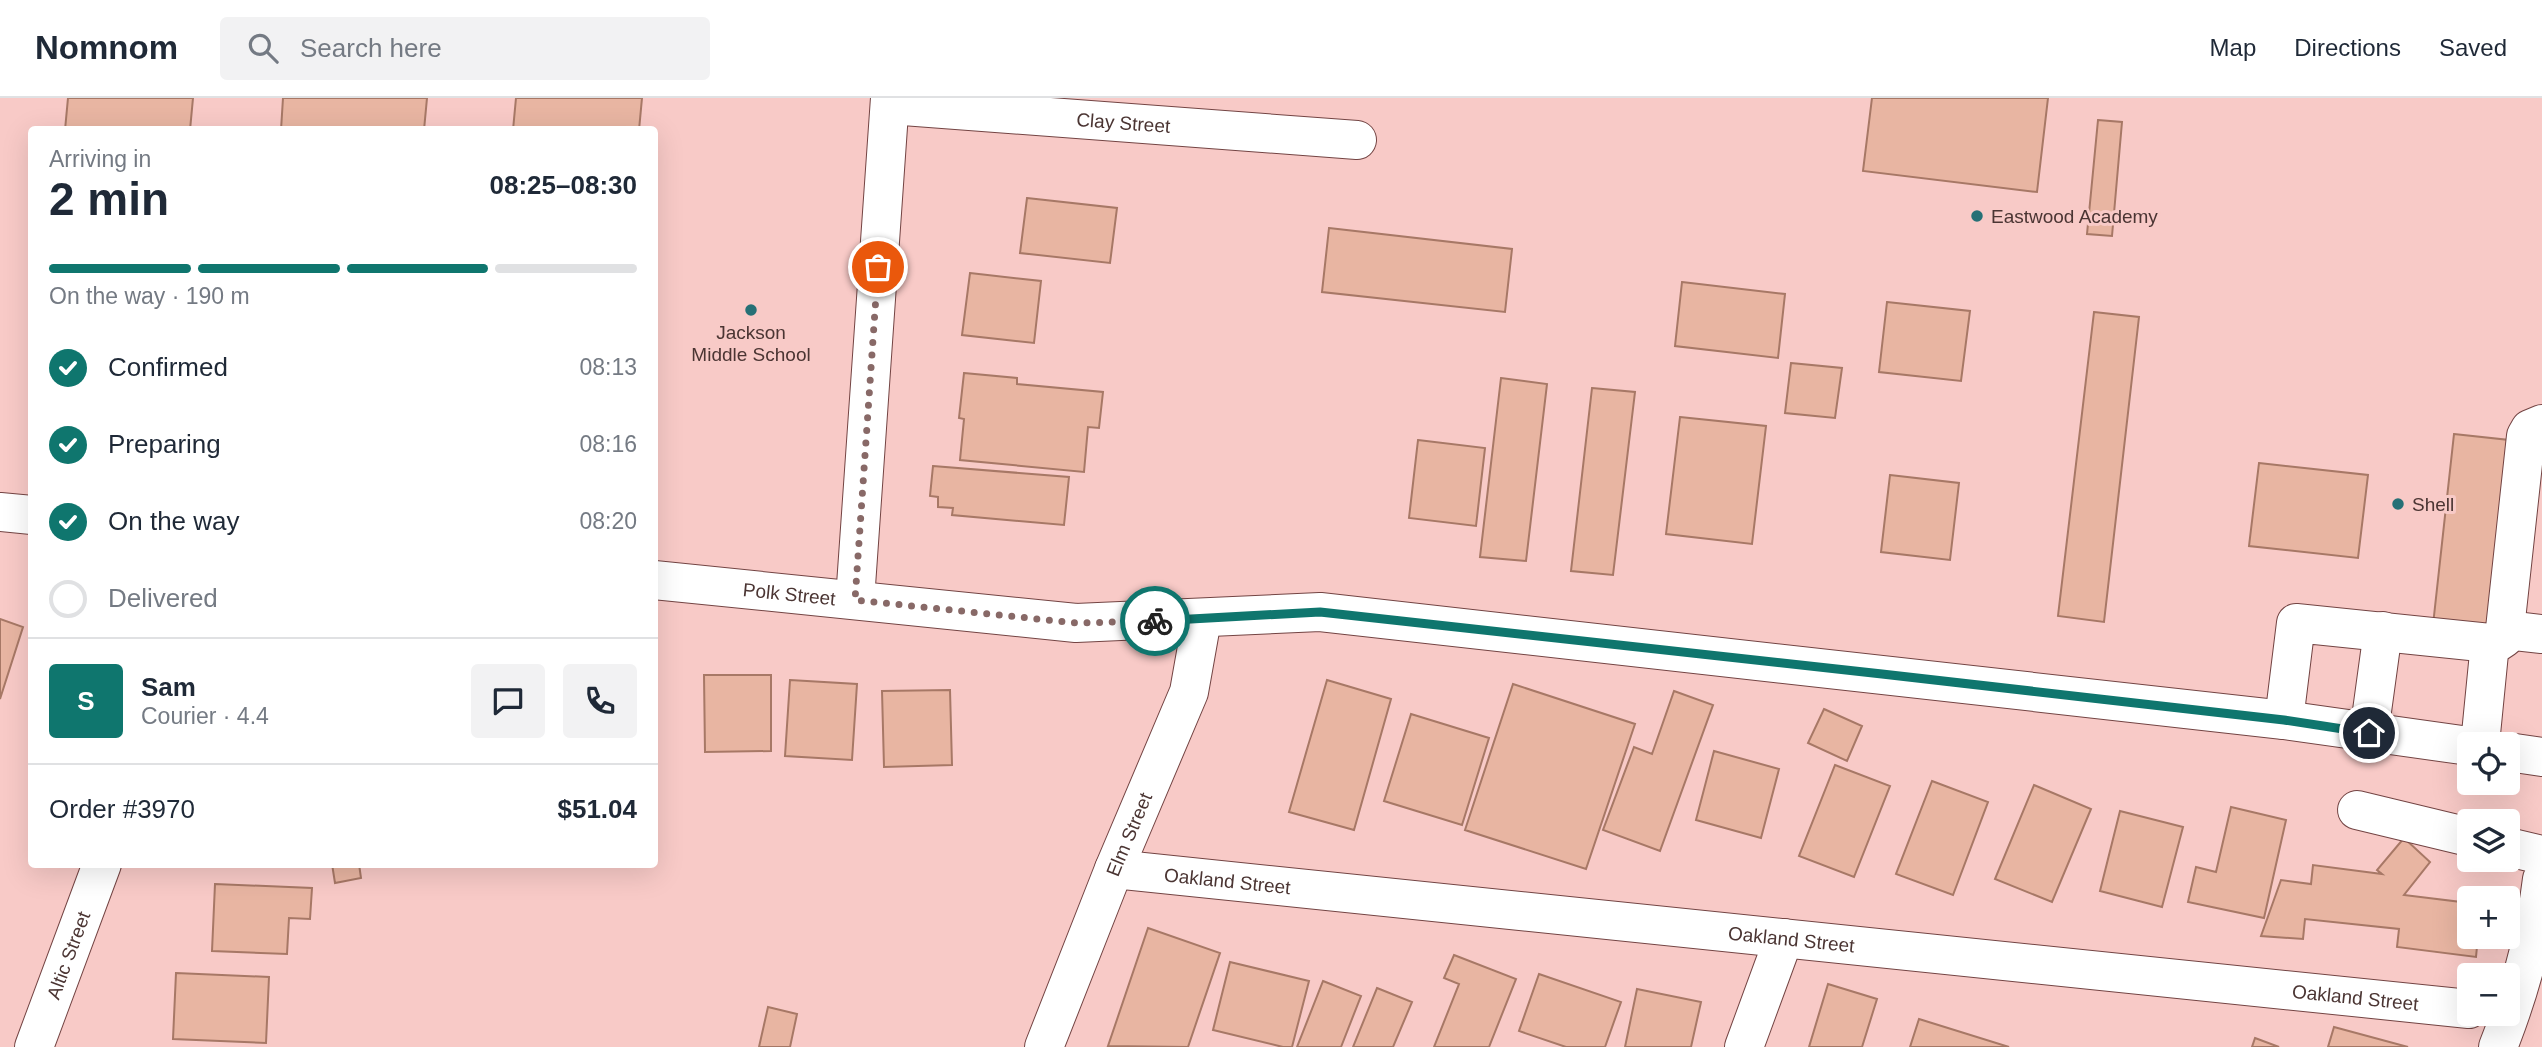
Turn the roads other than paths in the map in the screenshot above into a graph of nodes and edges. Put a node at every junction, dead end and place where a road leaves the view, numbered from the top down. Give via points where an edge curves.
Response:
1 (890, 102) edge
2 (1357, 141) dead end
3 (2542, 424) edge
4 (0, 512) edge
5 (28, 515) edge
6 (2530, 520) edge
7 (658, 580) edge
8 (855, 600) junction
9 (1202, 620) junction
10 (2383, 631) junction
11 (2513, 635) edge
12 (2284, 720) junction
13 (2484, 732) edge
14 (2369, 733) junction
15 (2457, 744) edge
16 (2520, 754) edge
17 (2542, 757) edge
18 (2357, 810) dead end
19 (2457, 834) edge
20 (2520, 850) edge
21 (2542, 855) edge
22 (101, 868) edge
23 (1114, 869) junction
24 (2542, 879) edge
25 (1784, 938) junction
26 (2520, 968) edge
27 (2457, 1008) edge
28 (34, 1047) edge
29 (1044, 1047) edge
30 (1744, 1047) edge

1 - 2 street, Clay Street
1 - 8 street
3 - 6 street via 2526,436
4 - 5 street
6 - 11 street
7 - 8 street, Polk Street
8 - 9 street, Polk Street via 1076,623
9 - 12 street, Polk Street via 1320,612
9 - 23 street, Elm Street via 1189,692
10 - 11 street
10 - 12 street via 2297,623
10 - 14 street
11 - 13 street
12 - 14 street, Polk Street
14 - 15 street, Polk Street
16 - 17 street
18 - 19 street
20 - 21 street
22 - 28 street, Altic Street
23 - 25 street, Oakland Street
23 - 29 street, Elm Street
24 - 26 street via 2538,912
25 - 27 street, Oakland Street
25 - 30 street

